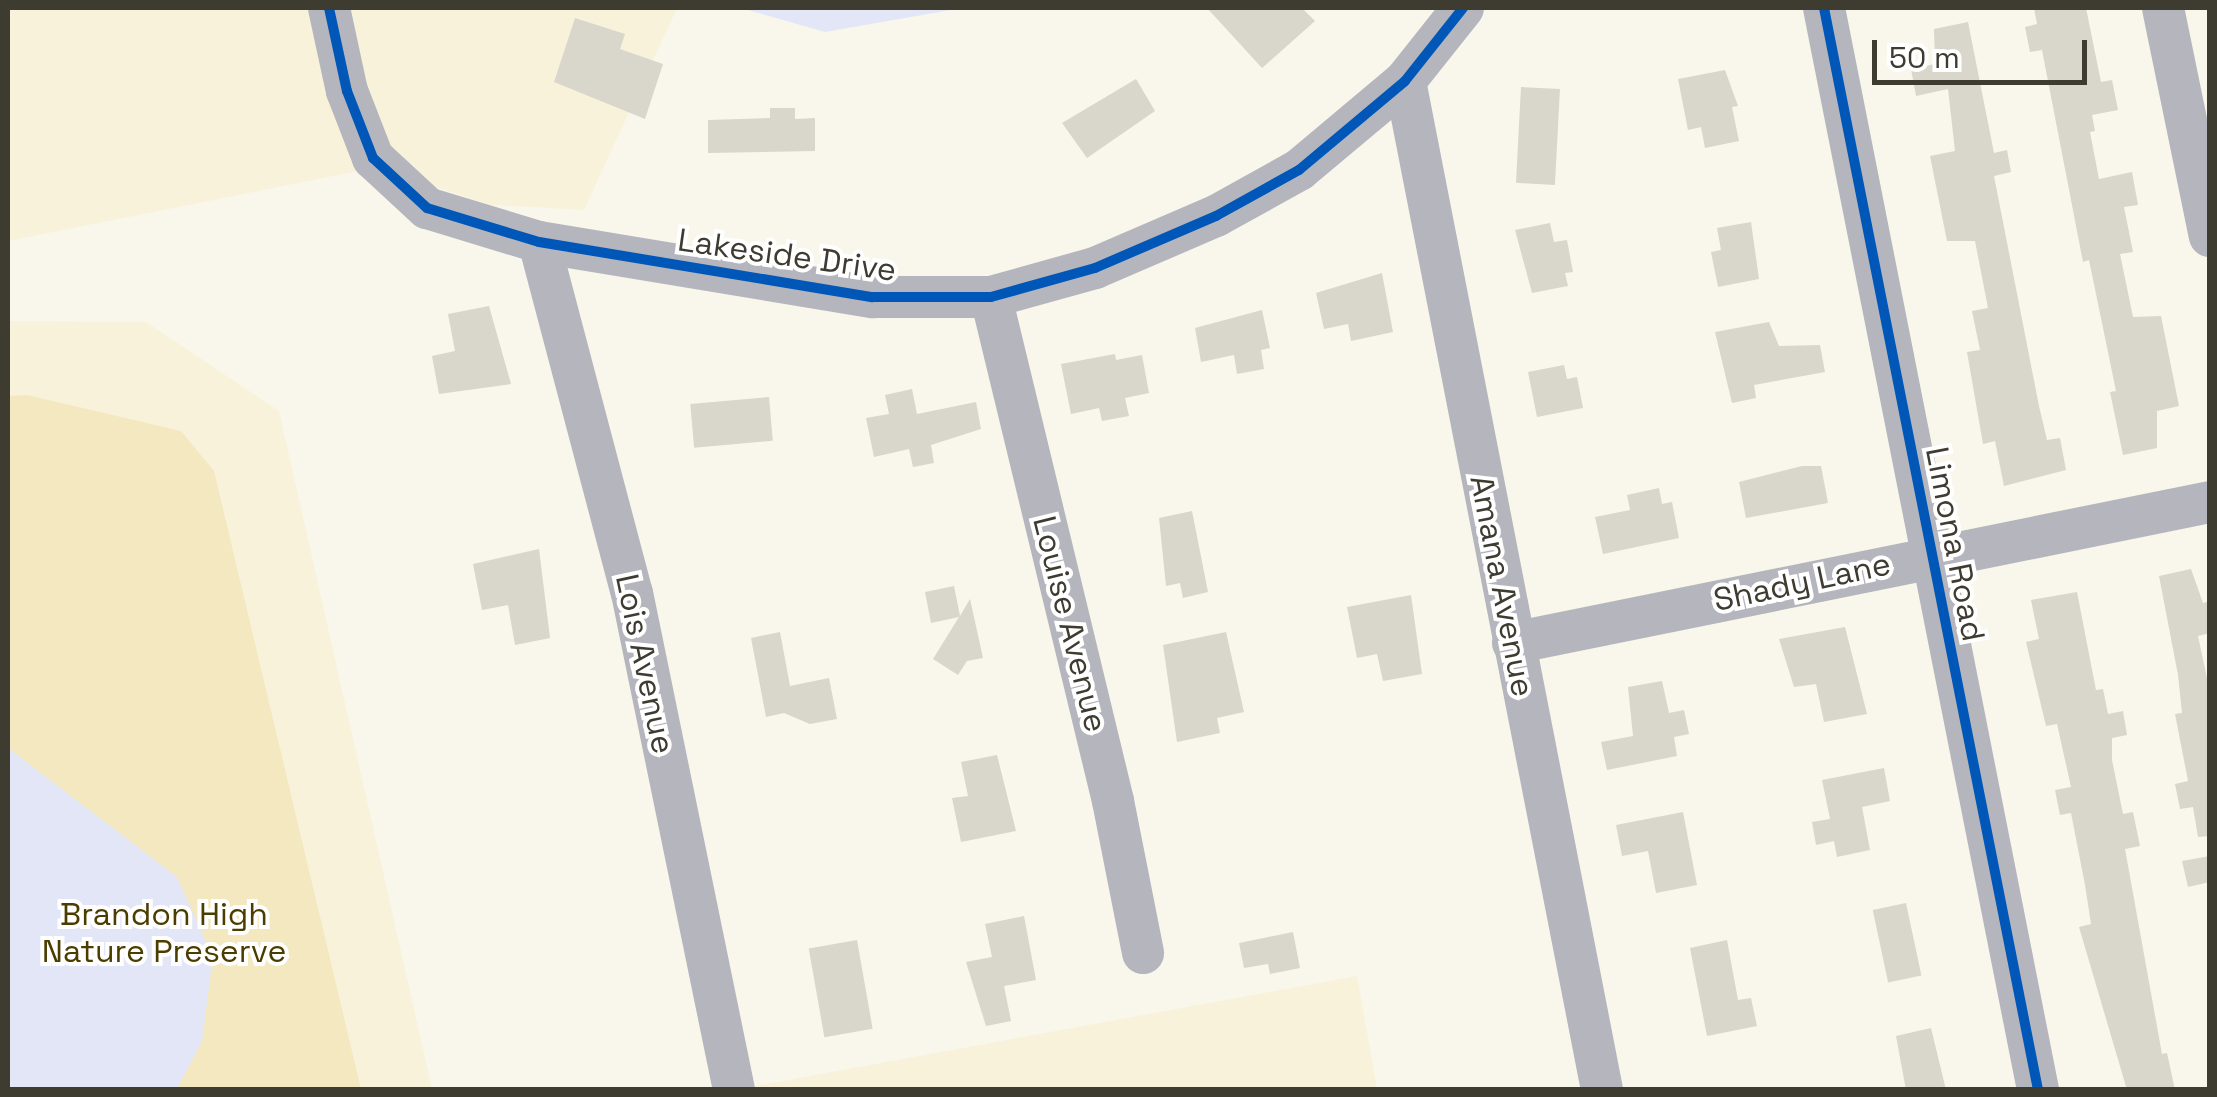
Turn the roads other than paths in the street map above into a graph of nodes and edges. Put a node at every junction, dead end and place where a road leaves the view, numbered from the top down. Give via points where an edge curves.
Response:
1 (330, 8) edge
2 (1463, 8) edge
3 (1824, 8) edge
4 (2164, 8) edge
5 (1404, 81) junction
6 (2210, 236) edge
7 (540, 242) junction
8 (991, 297) junction
9 (2210, 502) edge
10 (1932, 556) junction
11 (1513, 643) junction
12 (1143, 953) dead end
13 (734, 1090) edge
14 (1602, 1090) edge
15 (2038, 1090) edge

1 - 7 street, Lakeside Drive via 346,91 373,158 427,208
2 - 5 street, Lakeside Drive
3 - 10 street, Limona Road
4 - 6 street
5 - 8 street, Lakeside Drive via 1299,170 1216,216 1096,268
5 - 11 street, Amana Avenue
7 - 8 street, Lakeside Drive via 873,298
7 - 13 street, Lois Avenue via 632,594
8 - 12 street, Louise Avenue via 1113,801
9 - 10 street, Shady Lane
10 - 11 street, Shady Lane
10 - 15 street, Limona Road
11 - 14 street, Amana Avenue

